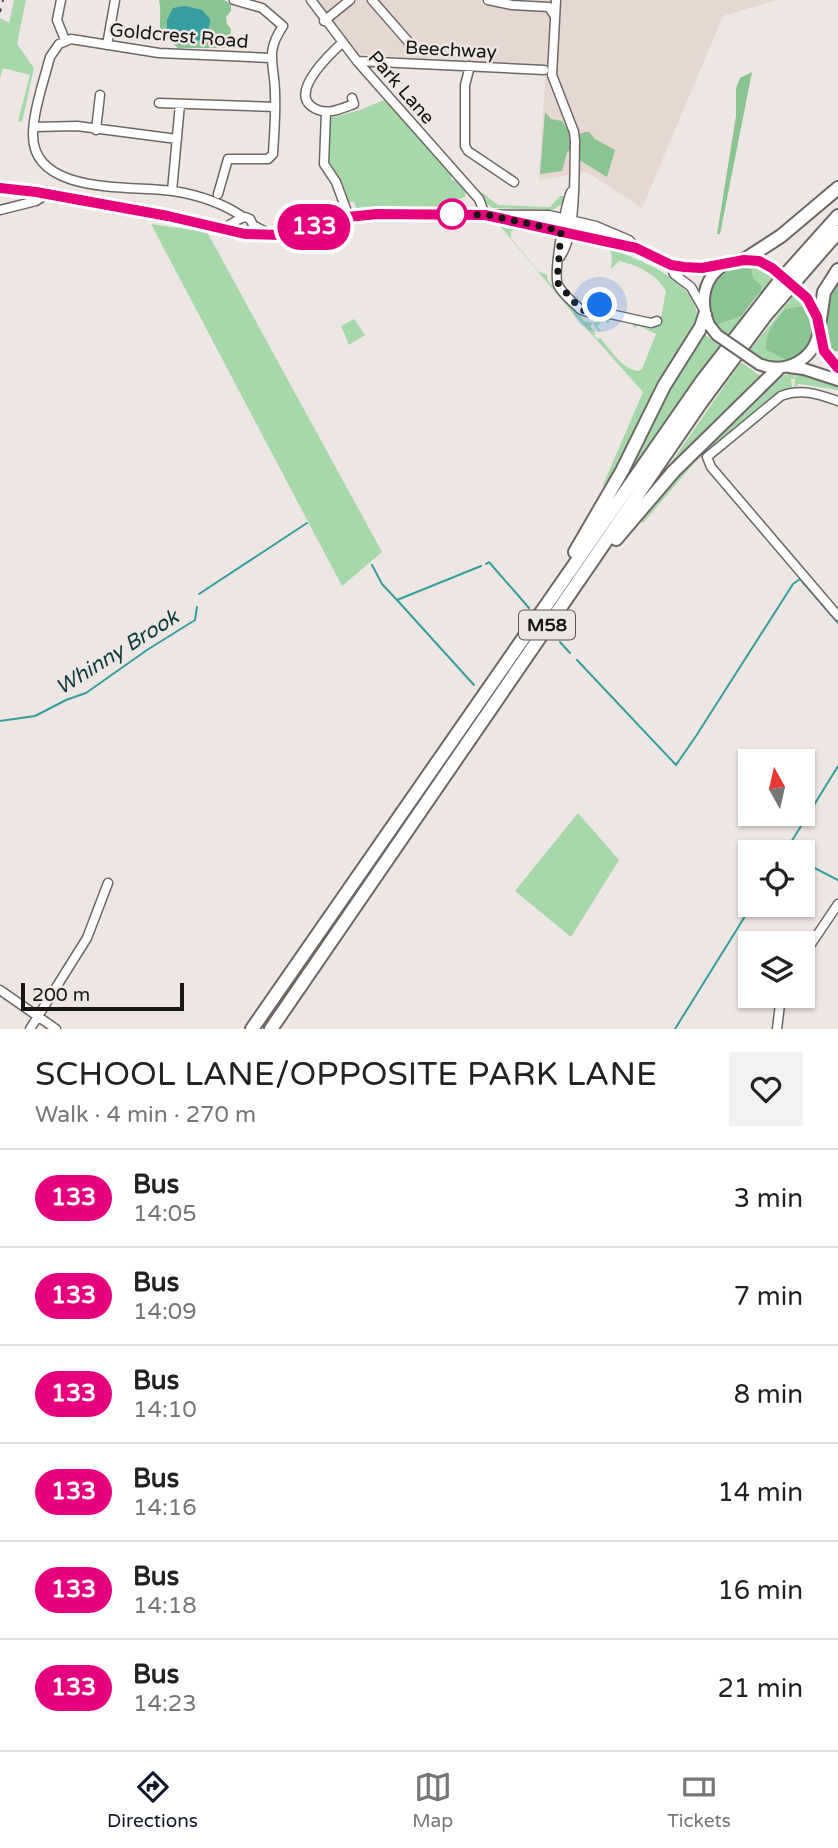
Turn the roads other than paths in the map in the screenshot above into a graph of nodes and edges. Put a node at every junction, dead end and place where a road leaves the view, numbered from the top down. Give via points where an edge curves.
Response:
1 (61, 0) edge
2 (115, 0) edge
3 (234, 0) edge
4 (311, 0) edge
5 (350, 0) edge
6 (372, 0) edge
7 (488, 0) edge
8 (553, 3) edge
9 (324, 21) junction
10 (65, 40) junction
11 (343, 42) junction
12 (107, 45) junction
13 (413, 47) dead end
14 (270, 58) junction
15 (357, 61) junction
16 (470, 66) junction
17 (544, 69) dead end
18 (100, 95) dead end
19 (352, 98) dead end
20 (159, 103) dead end
21 (180, 104) junction
22 (275, 107) junction
23 (326, 113) junction
24 (34, 127) junction
25 (96, 130) junction
26 (177, 139) junction
27 (513, 182) dead end
28 (0, 188) edge
29 (838, 188) edge
30 (18, 189) junction
31 (172, 191) junction
32 (472, 192) junction
33 (47, 194) junction
34 (218, 194) dead end
35 (22, 204) junction
36 (346, 209) dead end
37 (0, 210) edge
38 (473, 215) junction
39 (487, 215) junction
40 (838, 216) edge
41 (243, 225) junction
42 (567, 225) junction
43 (838, 232) edge
44 (636, 248) junction
45 (744, 260) junction
46 (728, 262) junction
47 (671, 265) junction
48 (838, 270) edge
49 (603, 297) dead end
50 (597, 311) junction
51 (706, 316) junction
52 (657, 321) dead end
53 (819, 329) junction
54 (783, 368) junction
55 (838, 368) edge
56 (838, 380) edge
57 (838, 401) edge
58 (838, 616) edge
59 (550, 621) junction
60 (516, 648) junction
61 (108, 883) dead end
62 (838, 904) edge
63 (815, 938) edge
64 (0, 990) edge
65 (780, 1008) edge
66 (37, 1017) junction
67 (30, 1029) edge
68 (56, 1029) edge
69 (252, 1029) edge
70 (271, 1029) edge
71 (777, 1029) edge

1 - 10 street via 57,20
2 - 12 street
3 - 14 street via 262,8 283,26
4 - 9 street, Park Lane
5 - 9 street
6 - 13 street
7 - 8 street via 512,5
8 - 42 street via 552,75 575,137
9 - 11 street, Park Lane
10 - 12 street, Goldcrest Road
10 - 24 street via 50,57
11 - 15 street, Park Lane
11 - 23 street via 317,68 306,90 310,105
12 - 14 street, Goldcrest Road via 159,53
14 - 22 street, Goldcrest Road
15 - 16 street, Beechway
15 - 32 street, Park Lane
16 - 17 street, Beechway
16 - 27 street via 465,85 465,146
18 - 25 street
19 - 23 street via 354,104
20 - 21 street
21 - 22 street
21 - 26 street
22 - 34 street, Goldcrest Road via 272,157 228,159
23 - 36 street via 324,164
24 - 25 street
24 - 31 street via 38,156 63,178
25 - 26 street
26 - 31 street
28 - 30 street
29 - 45 highway
30 - 33 street
30 - 35 street
31 - 41 street via 230,208
32 - 38 street
32 - 39 street, Park Lane
33 - 35 street
33 - 41 street via 222,228
35 - 37 street
38 - 39 street
38 - 41 street via 359,215 294,233 271,234
39 - 42 street
39 - 42 street
40 - 60 highway, M58 via 723,352
42 - 44 street
42 - 44 street via 629,240
42 - 50 street via 557,282 581,310
43 - 59 highway, M58 via 727,367
44 - 47 street
45 - 46 main road
45 - 53 main road, bridge via 766,264 803,294 811,303
46 - 47 street via 695,268
46 - 51 main road via 708,281 703,295
47 - 51 street via 674,274 691,287
48 - 53 highway via 824,292
49 - 50 street
50 - 52 street
51 - 54 main road, bridge via 717,335 759,364
51 - 60 highway, M58 via 664,386 622,471
53 - 54 main road via 807,355
53 - 55 main road via 826,355
54 - 56 main road
54 - 59 highway, M58 via 705,438 649,498
57 - 58 street via 802,391 781,396 707,457
59 - 70 highway, M58
60 - 69 highway, M58
61 - 66 street via 87,938
62 - 63 street
64 - 66 street
65 - 71 street
66 - 67 street
66 - 68 street

